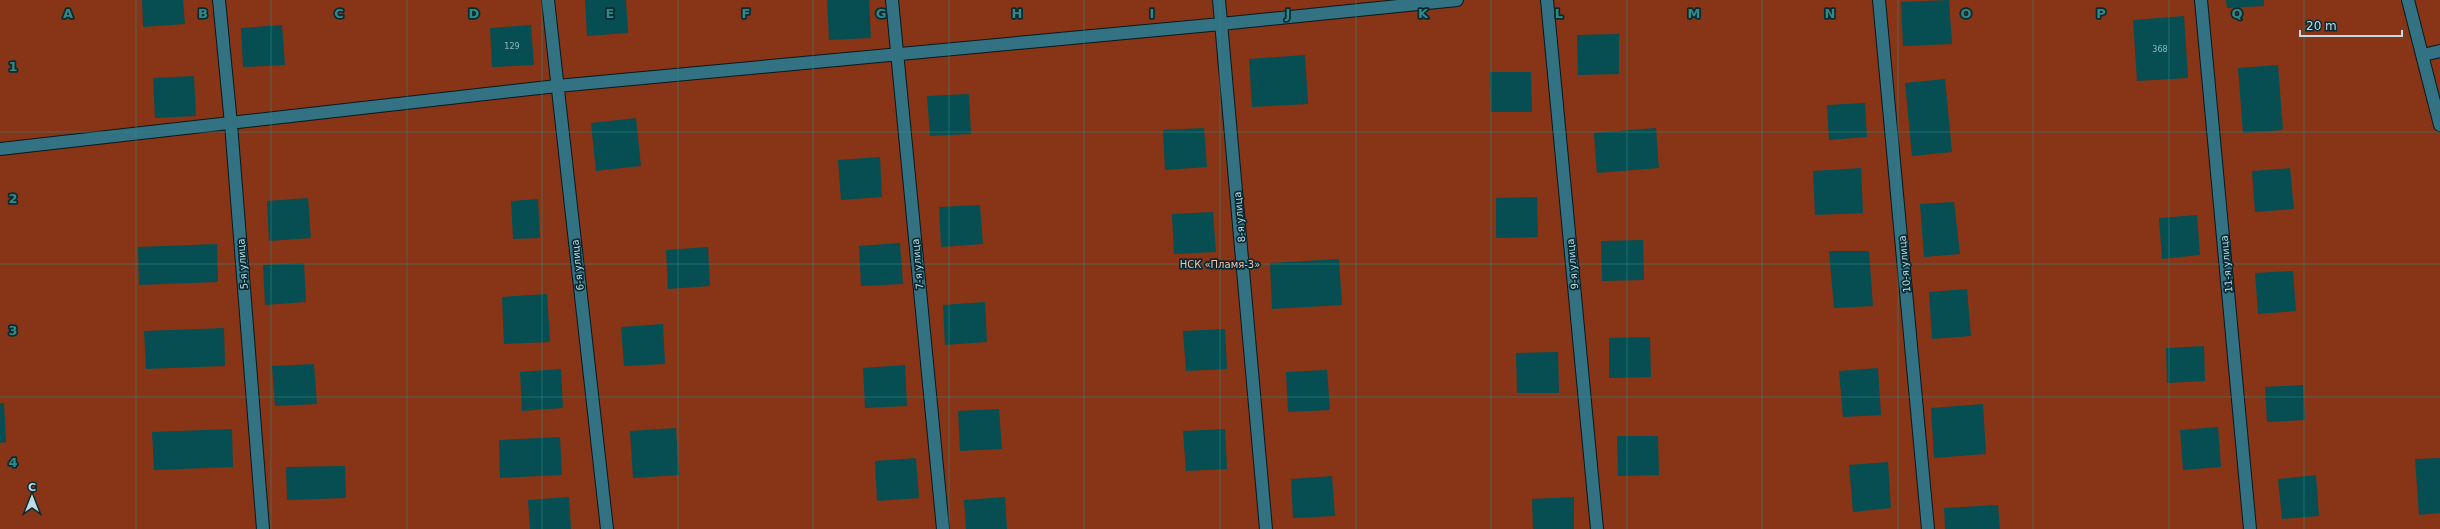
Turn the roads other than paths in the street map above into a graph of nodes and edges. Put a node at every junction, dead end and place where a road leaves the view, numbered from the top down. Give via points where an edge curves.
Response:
1 (219, 0) edge
2 (548, 0) edge
3 (892, 0) edge
4 (1219, 0) edge
5 (1457, 0) edge
6 (1547, 0) edge
7 (1879, 0) edge
8 (2201, 0) edge
9 (2408, 0) edge
10 (1222, 24) junction
11 (2440, 51) edge
12 (897, 55) junction
13 (2423, 55) junction
14 (557, 86) junction
15 (231, 124) junction
16 (2440, 125) edge
17 (0, 150) edge
18 (262, 529) edge
19 (607, 529) edge
20 (943, 529) edge
21 (1266, 529) edge
22 (1597, 529) edge
23 (1928, 529) edge
24 (2250, 529) edge

1 - 15 street, 5-я улица
2 - 14 street, 6-я улица
3 - 12 street, 7-я улица
4 - 10 street, 8-я улица
5 - 10 street
6 - 22 street, 9-я улица
7 - 23 street, 10-я улица
8 - 24 street, 11-я улица
9 - 13 street
10 - 12 street
10 - 21 street, 8-я улица
11 - 13 street
12 - 14 street
12 - 20 street, 7-я улица
13 - 16 street
14 - 15 street
14 - 19 street, 6-я улица
15 - 17 street
15 - 18 street, 5-я улица

